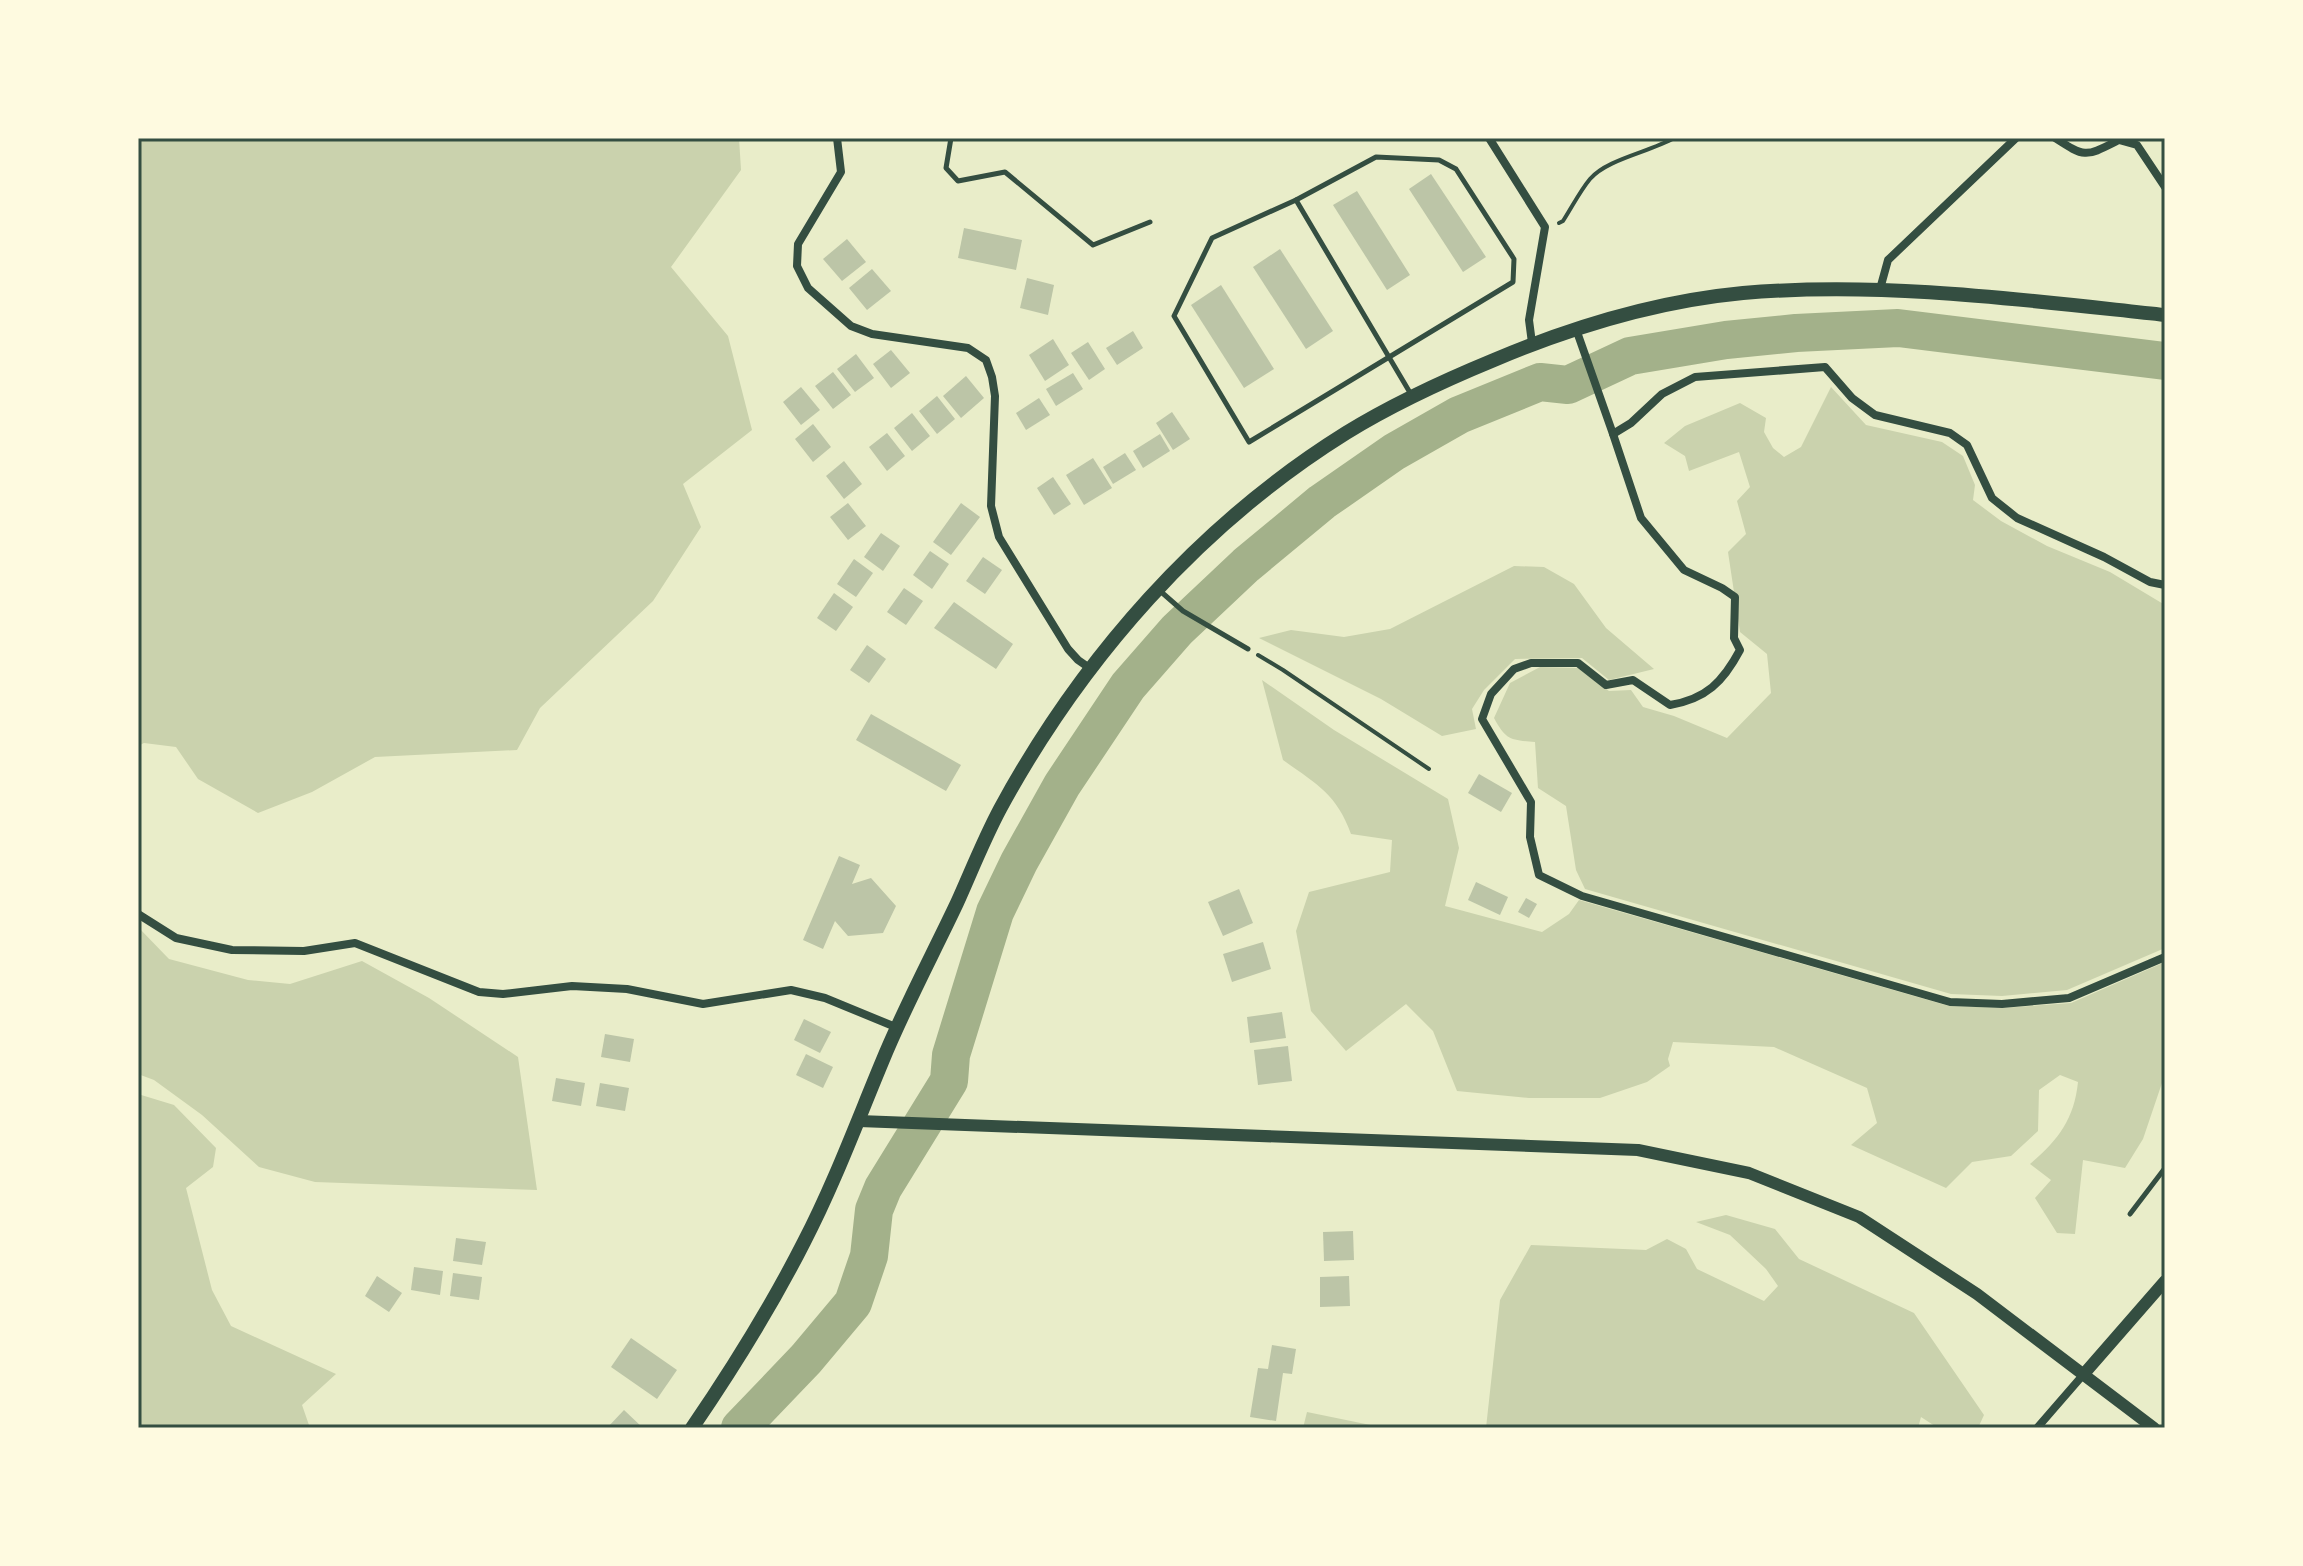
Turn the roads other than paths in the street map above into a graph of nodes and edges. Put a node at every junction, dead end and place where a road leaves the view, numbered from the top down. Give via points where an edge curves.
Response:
1 (837, 138) edge
2 (951, 138) edge
3 (1489, 138) edge
4 (2016, 138) edge
5 (2055, 138) edge
6 (2165, 187) edge
7 (1296, 200) junction
8 (1150, 222) dead end
9 (1880, 289) junction
10 (2165, 315) edge
11 (1576, 329) junction
12 (1532, 343) junction
13 (1390, 357) junction
14 (1412, 397) junction
15 (1613, 434) junction
16 (2165, 585) edge
17 (1158, 590) junction
18 (1248, 649) road end
19 (1091, 669) junction
20 (138, 914) edge
21 (2165, 957) edge
22 (899, 1029) junction
23 (859, 1121) junction
24 (2165, 1168) edge
25 (2130, 1214) dead end
26 (2165, 1281) edge
27 (2083, 1375) junction
28 (692, 1428) edge
29 (2037, 1428) edge
30 (2154, 1428) edge

1 - 19 street via 841,172 798,244 797,266 808,288 851,326 968,348 986,360 995,396 991,506 999,537 1068,649
2 - 8 lane via 946,168 958,181 1005,172 1093,245
3 - 12 street via 1545,227 1529,320
4 - 9 street via 1888,260
5 - 6 street via 2079,153 2119,140 2137,145
7 - 13 lane
7 - 13 lane via 1376,157 1439,160 1456,169 1514,259 1513,282
7 - 13 lane via 1212,238 1174,316 1211,379 1249,442
9 - 10 main road
9 - 11 main road via 1737,294 1648,309
11 - 12 main road
11 - 15 street
12 - 14 main road
13 - 14 lane
14 - 17 main road via 1347,432 1267,488
15 - 16 street via 1662,394 1695,377 1825,367 1875,415 1950,433 1967,445 1992,498 2017,518
15 - 21 street via 1641,518 1684,570 1735,597 1734,638 1740,650 1729,671 1689,702 1670,705 1633,680 1606,685 1578,663 1531,663 1514,669 1491,694 1482,719 1531,802 1530,837 1539,875 1582,896 1950,1002 2069,998
17 - 18 lane
17 - 19 main road
19 - 22 main road via 999,810
20 - 22 street via 176,938 232,950 304,951 355,943 479,992 586,986 703,1004 791,990 825,998
22 - 23 main road
23 - 27 street via 1638,1150 1749,1173 1859,1217 1977,1294
23 - 28 main road via 798,1254 746,1350
24 - 25 lane
26 - 27 street
27 - 29 street
27 - 30 street

